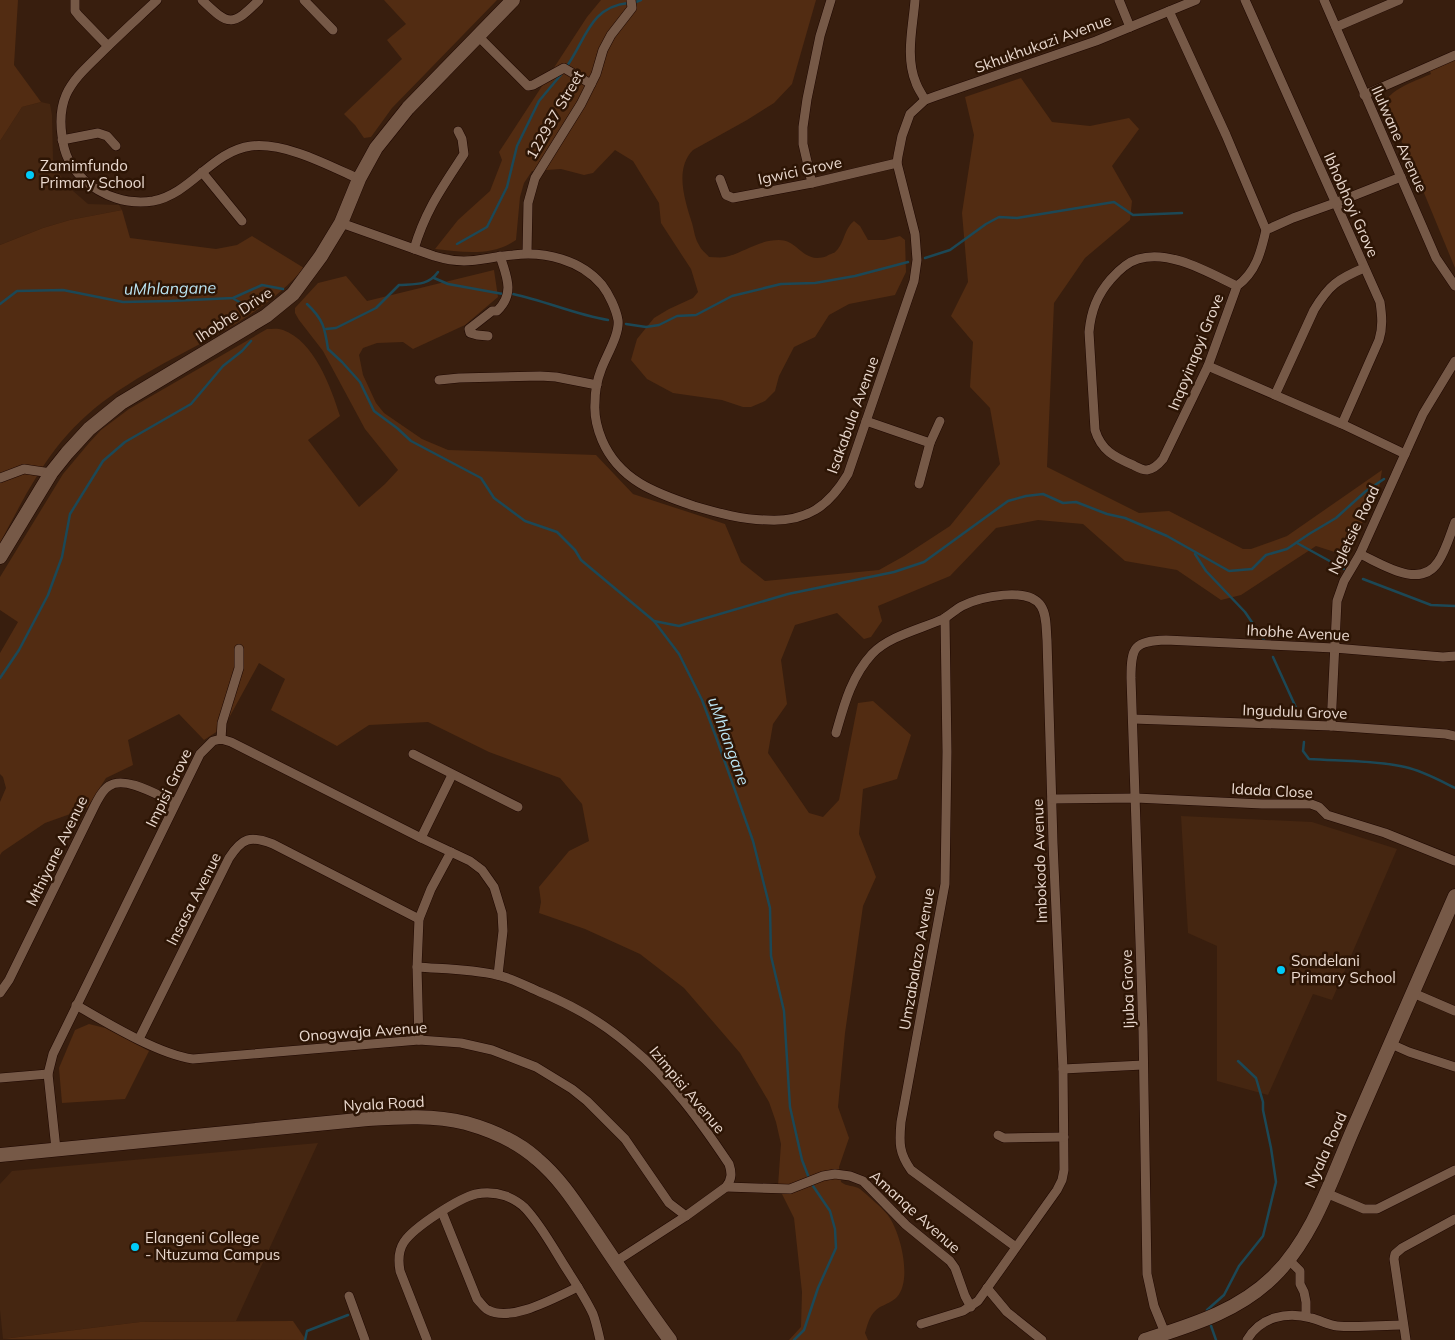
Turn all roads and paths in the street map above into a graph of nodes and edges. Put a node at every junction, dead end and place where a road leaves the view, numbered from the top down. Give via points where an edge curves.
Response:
1 (74, 0) edge
2 (157, 0) edge
3 (202, 0) edge
4 (259, 0) edge
5 (304, 0) edge
6 (513, 0) edge
7 (631, 0) edge
8 (830, 0) edge
9 (915, 0) edge
10 (1119, 0) edge
11 (1196, 0) edge
12 (1245, 0) edge
13 (1324, 0) edge
14 (1399, 0) edge
15 (1169, 11) junction
16 (1130, 27) junction
17 (1336, 27) junction
18 (333, 30) dead end
19 (478, 36) junction
20 (108, 46) junction
21 (1455, 55) edge
22 (591, 84) junction
23 (1364, 95) junction
24 (925, 100) junction
25 (908, 122) joint
26 (458, 132) dead end
27 (62, 140) junction
28 (116, 146) dead end
29 (897, 163) junction
30 (202, 172) junction
31 (1401, 177) junction
32 (359, 179) junction
33 (720, 179) dead end
34 (812, 183) junction
35 (1335, 203) junction
36 (242, 221) dead end
37 (341, 222) junction
38 (1266, 230) junction
39 (414, 249) junction
40 (527, 254) junction
41 (500, 256) junction
42 (1364, 268) junction
43 (1237, 286) junction
44 (1455, 286) edge
45 (488, 336) dead end
46 (1455, 361) edge
47 (1208, 366) junction
48 (439, 380) dead end
49 (596, 385) junction
50 (1275, 395) junction
51 (940, 420) dead end
52 (866, 421) junction
53 (1342, 424) junction
54 (930, 443) junction
55 (1405, 454) junction
56 (51, 473) junction
57 (0, 478) edge
58 (919, 484) dead end
59 (1455, 522) edge
60 (1360, 554) junction
61 (0, 557) edge
62 (945, 618) junction
63 (1140, 643) joint
64 (1334, 648) junction
65 (239, 649) dead end
66 (1455, 656) edge
67 (1133, 719) junction
68 (1332, 726) junction
69 (836, 733) dead end
70 (1455, 736) edge
71 (221, 738) junction
72 (413, 754) dead end
73 (452, 775) junction
74 (1136, 798) junction
75 (1052, 799) junction
76 (175, 803) junction
77 (518, 807) dead end
78 (421, 838) junction
79 (451, 852) junction
80 (1455, 861) edge
81 (1455, 896) edge
82 (419, 919) junction
83 (417, 967) junction
84 (498, 975) junction
85 (0, 993) edge
86 (1413, 993) junction
87 (76, 1005) junction
88 (1455, 1011) edge
89 (139, 1039) junction
90 (419, 1040) junction
91 (1390, 1044) junction
92 (1143, 1065) junction
93 (1455, 1066) edge
94 (1063, 1069) junction
95 (48, 1074) junction
96 (0, 1078) edge
97 (998, 1135) dead end
98 (1064, 1137) junction
99 (56, 1149) junction
100 (0, 1155) edge
101 (1455, 1170) edge
102 (726, 1187) junction
103 (1326, 1193) junction
104 (442, 1212) junction
105 (686, 1216) junction
106 (1455, 1219) edge
107 (1016, 1247) junction
108 (1289, 1260) junction
109 (616, 1262) junction
110 (578, 1288) junction
111 (987, 1288) junction
112 (349, 1296) dead end
113 (970, 1307) junction
114 (1306, 1316) junction
115 (921, 1324) dead end
116 (1403, 1325) junction
117 (1165, 1333) junction
118 (365, 1340) edge
119 (427, 1340) edge
120 (600, 1340) edge
121 (670, 1340) edge
122 (1042, 1340) edge
123 (1145, 1340) edge
124 (1247, 1340) edge
125 (1406, 1340) edge

1 - 20 street via 79,16
2 - 20 street
3 - 4 street via 219,16 229,20 238,18
5 - 18 street
6 - 19 street, Ihobhe Drive
7 - 22 street, 122937 Street via 632,8 611,35
8 - 34 street via 803,127 802,144
9 - 24 street via 910,46 912,71
10 - 16 street
11 - 15 street, Skhukhukazi Avenue
12 - 35 street, Ibhobhoyi Grove
13 - 17 street, Ilulwane Avenue
14 - 17 street
15 - 16 street, Skhukhukazi Avenue
15 - 38 street
16 - 24 street, Skhukhukazi Avenue
17 - 23 street, Ilulwane Avenue
19 - 22 street via 528,86 567,70
19 - 32 street, Ihobhe Drive via 388,132
20 - 27 street via 76,78 66,96 60,121
21 - 23 street
22 - 40 street, 122937 Street via 534,178 528,203
23 - 31 street, Ilulwane Avenue
24 - 25 street, Skhukhukazi Avenue via 910,114
25 - 29 street, Isakabula Avenue
26 - 39 street via 464,154 434,199
27 - 28 street via 98,133 107,136
27 - 30 street via 64,154 78,174 90,185 120,200 144,202 165,198
29 - 34 street, Igwici Grove
29 - 52 street, Isakabula Avenue via 915,234 916,272
30 - 32 street via 229,154 259,146 294,152
30 - 36 street
31 - 35 street
31 - 44 street, Ilulwane Avenue via 1436,258
32 - 37 street, Ihobhe Drive
33 - 34 street, Igwici Grove via 726,195 733,198
35 - 38 street
35 - 42 street, Ibhobhoyi Grove
37 - 39 street, Isakabula Avenue
37 - 56 street, Ihobhe Drive via 293,294 260,320 121,403 89,429
38 - 43 street, Inqoyinqoyi Grove via 1256,266
39 - 41 street, Isakabula Avenue via 449,260
40 - 41 street, Isakabula Avenue
40 - 49 street, Isakabula Avenue via 568,261 592,276 609,296 618,320
41 - 45 street via 508,290 506,303 470,329 470,333
42 - 50 street via 1331,286 1321,298
42 - 53 street, Ibhobhoyi Grove via 1380,302 1382,330
43 - 47 street, Inqoyinqoyi Grove
43 - 47 street, Inqoyinqoyi Grove via 1185,262 1149,257 1126,266 1105,286 1090,316 1089,332 1095,430 1106,451 1142,469 1152,469 1163,459
46 - 55 street, Ngletsie Road via 1423,414
47 - 50 street
48 - 49 street via 540,376
49 - 52 street, Isakabula Avenue via 595,418 599,432 614,462 626,474 665,496 744,519 788,519 820,508 831,499 848,474
50 - 53 street
51 - 54 street
52 - 54 street
53 - 55 street
54 - 58 street
55 - 60 street, Ngletsie Road
56 - 57 street via 24,469
56 - 61 street, Ihobhe Drive
59 - 60 street via 1439,560 1423,574 1406,574
60 - 64 street, Ngletsie Road via 1344,580 1337,601
62 - 69 street, Imbokodo Avenue via 872,653 848,691
62 - 75 street, Imbokodo Avenue via 961,606 995,595 1029,597 1042,607 1047,640
62 - 107 street, Umzabalazo Avenue via 945,884 901,1122 900,1149 915,1174
63 - 64 street, Ihobhe Avenue via 1166,640
63 - 67 street, Ijuba Grove via 1133,651 1132,659
64 - 66 street, Ihobhe Avenue
64 - 68 street, Ngletsie Road
65 - 71 street via 239,668 222,723
67 - 68 street, Ingudulu Grove
67 - 74 street, Ijuba Grove
68 - 70 street, Ingudulu Grove
71 - 76 street, Impisi Grove via 208,744 200,754
71 - 78 street
72 - 73 street
73 - 77 street
73 - 78 street
74 - 75 street, Idada Close
74 - 80 street, Idada Close via 1311,804 1327,815 1385,833
74 - 92 street, Ijuba Grove
75 - 94 street, Imbokodo Avenue
76 - 85 street, Mthiyane Avenue via 128,783 114,783 104,790 10,980
76 - 87 street, Impisi Grove
78 - 79 street
79 - 82 street
79 - 84 street via 482,870 499,898 503,931
81 - 86 street, Nyala Road
82 - 83 street
82 - 89 street, Insasa Avenue via 273,844 260,839 244,840 229,858
83 - 84 street, Izimpisi Avenue
83 - 90 street
84 - 102 street, Izimpisi Avenue via 554,998 632,1046 705,1128 731,1170
86 - 88 street
86 - 91 street, Nyala Road
87 - 89 street, Onogwaja Avenue
87 - 95 street, Impisi Grove via 59,1040
89 - 90 street, Onogwaja Avenue via 171,1054 193,1059
90 - 105 street, Onogwaja Avenue via 461,1043 492,1050 536,1067 572,1089 614,1127 670,1202
91 - 93 street
91 - 103 street, Nyala Road
92 - 94 street
92 - 117 street, Ijuba Grove via 1147,1274 1154,1306
94 - 98 street, Imbokodo Avenue
95 - 96 street
95 - 99 street, Impisi Grove
97 - 98 street via 1004,1138
98 - 107 street, Imbokodo Avenue via 1064,1170 1060,1186
99 - 100 street, Nyala Road
99 - 109 street, Nyala Road via 404,1117 465,1123 484,1128 537,1158 566,1189
101 - 103 street via 1378,1209 1364,1209
102 - 105 street
102 - 113 street, Amanqe Avenue via 784,1189 835,1174 863,1180 906,1225 950,1261
103 - 108 street, Nyala Road
104 - 110 street via 477,1194 496,1193 512,1198 526,1208
104 - 110 street via 477,1299 487,1310 502,1314 522,1311
104 - 119 street via 412,1232 404,1242 398,1260
105 - 109 street
106 - 116 street via 1395,1254
107 - 111 street, Imbokodo Avenue
108 - 114 street via 1300,1271
108 - 117 street, Nyala Road via 1252,1294 1209,1318
109 - 121 street, Nyala Road
110 - 120 street via 594,1316
111 - 113 street, Imbokodo Avenue
111 - 122 street via 1007,1312
112 - 118 street
113 - 115 street, Imbokodo Avenue
114 - 116 street via 1338,1326
114 - 124 street via 1269,1319 1254,1329
116 - 125 street
117 - 123 street, Nyala Road

